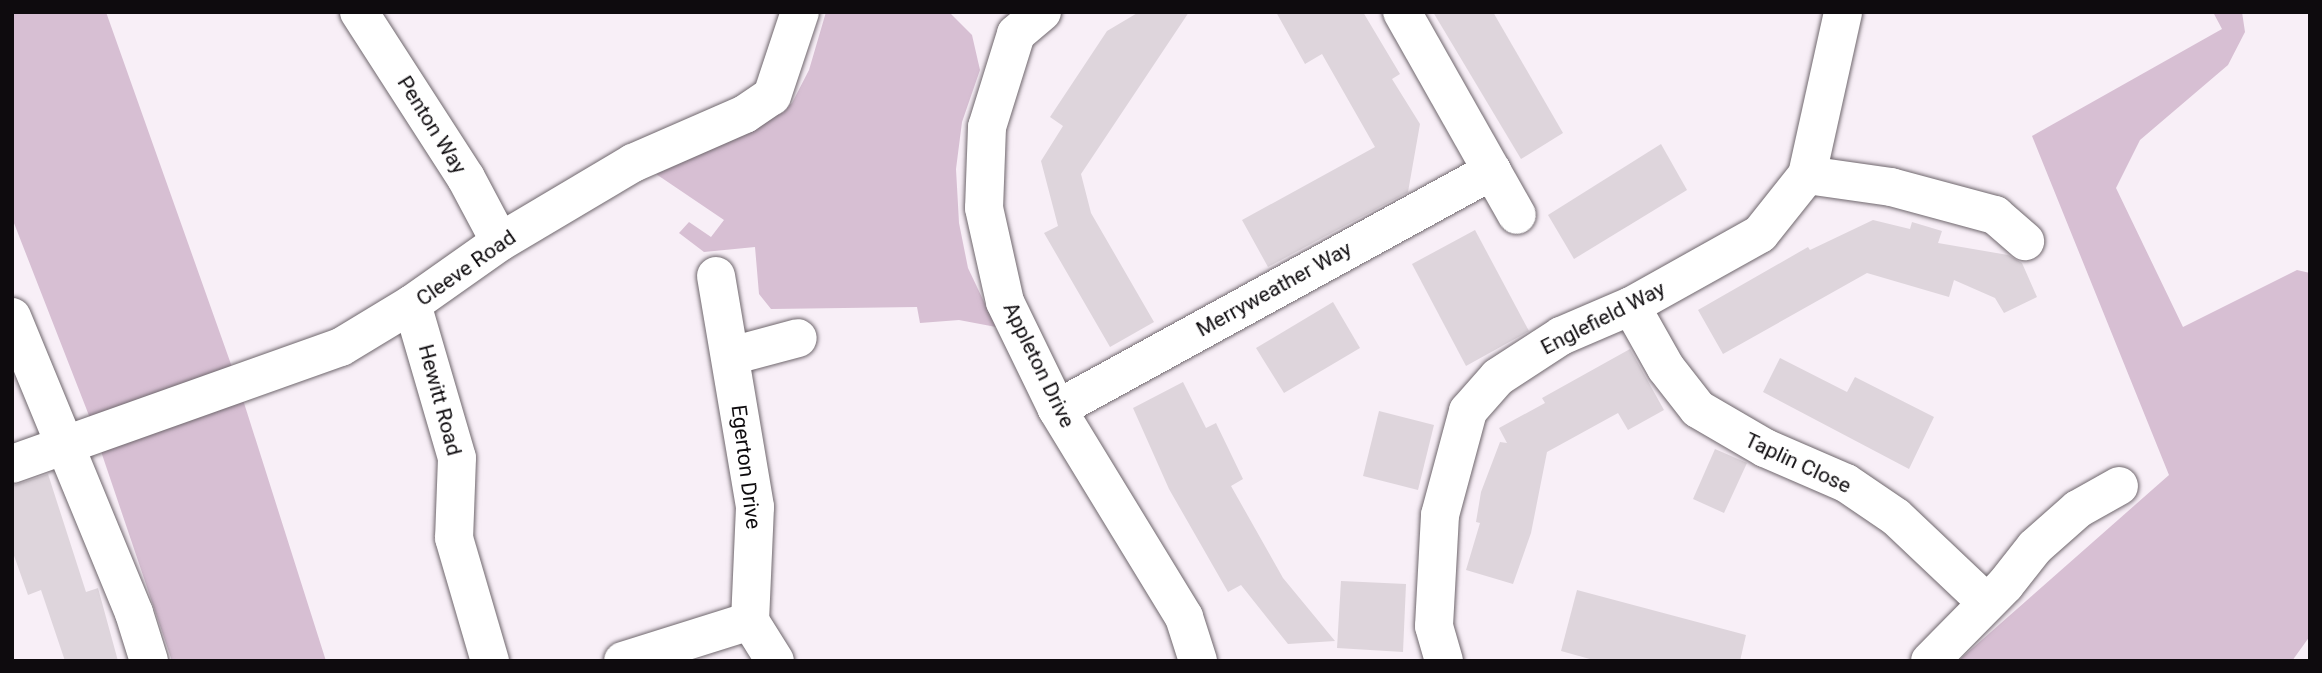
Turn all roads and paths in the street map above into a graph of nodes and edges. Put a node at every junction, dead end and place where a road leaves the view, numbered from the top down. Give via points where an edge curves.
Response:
1 (359, 12) edge
2 (800, 12) edge
3 (1402, 12) edge
4 (1843, 12) edge
5 (1017, 19) edge
6 (1492, 171) junction
7 (1807, 175) junction
8 (1517, 215) dead end
9 (2025, 241) dead end
10 (500, 242) junction
11 (716, 276) dead end
12 (412, 304) junction
13 (1631, 306) junction
14 (12, 317) edge
15 (798, 338) dead end
16 (731, 356) junction
17 (1057, 409) junction
18 (66, 447) junction
19 (12, 464) edge
20 (2119, 486) dead end
21 (1986, 602) junction
22 (750, 621) junction
23 (149, 661) edge
24 (490, 661) edge
25 (623, 661) edge
26 (775, 661) edge
27 (1198, 661) edge
28 (1444, 661) edge
29 (1930, 661) edge

1 - 10 street, Penton Way via 466,178
2 - 10 street, Cleeve Road via 772,96 745,114 633,163
3 - 6 street
4 - 7 street, Englefield Way
5 - 17 street, Appleton Drive via 987,127 984,208 1005,302
6 - 8 street
6 - 17 street, Merryweather Way
7 - 9 street via 1891,187 1996,215
7 - 13 street, Englefield Way via 1760,234
10 - 12 street, Cleeve Road
11 - 16 street, Egerton Drive
12 - 18 street, Cleeve Road via 341,347
12 - 24 street, Hewitt Road via 457,458 454,538
13 - 21 street, Taplin Close via 1666,368 1699,410 1765,448 1846,482 1896,517
13 - 28 street, Englefield Way via 1561,335 1498,377 1468,411 1440,515 1434,626
14 - 18 street
15 - 16 street
16 - 22 street, Egerton Drive via 755,507 756,573
17 - 27 street, Appleton Drive via 1184,617
18 - 19 street, Cleeve Road
18 - 23 street
20 - 21 street via 2078,509 2035,547
21 - 29 street
22 - 25 street
22 - 26 street

